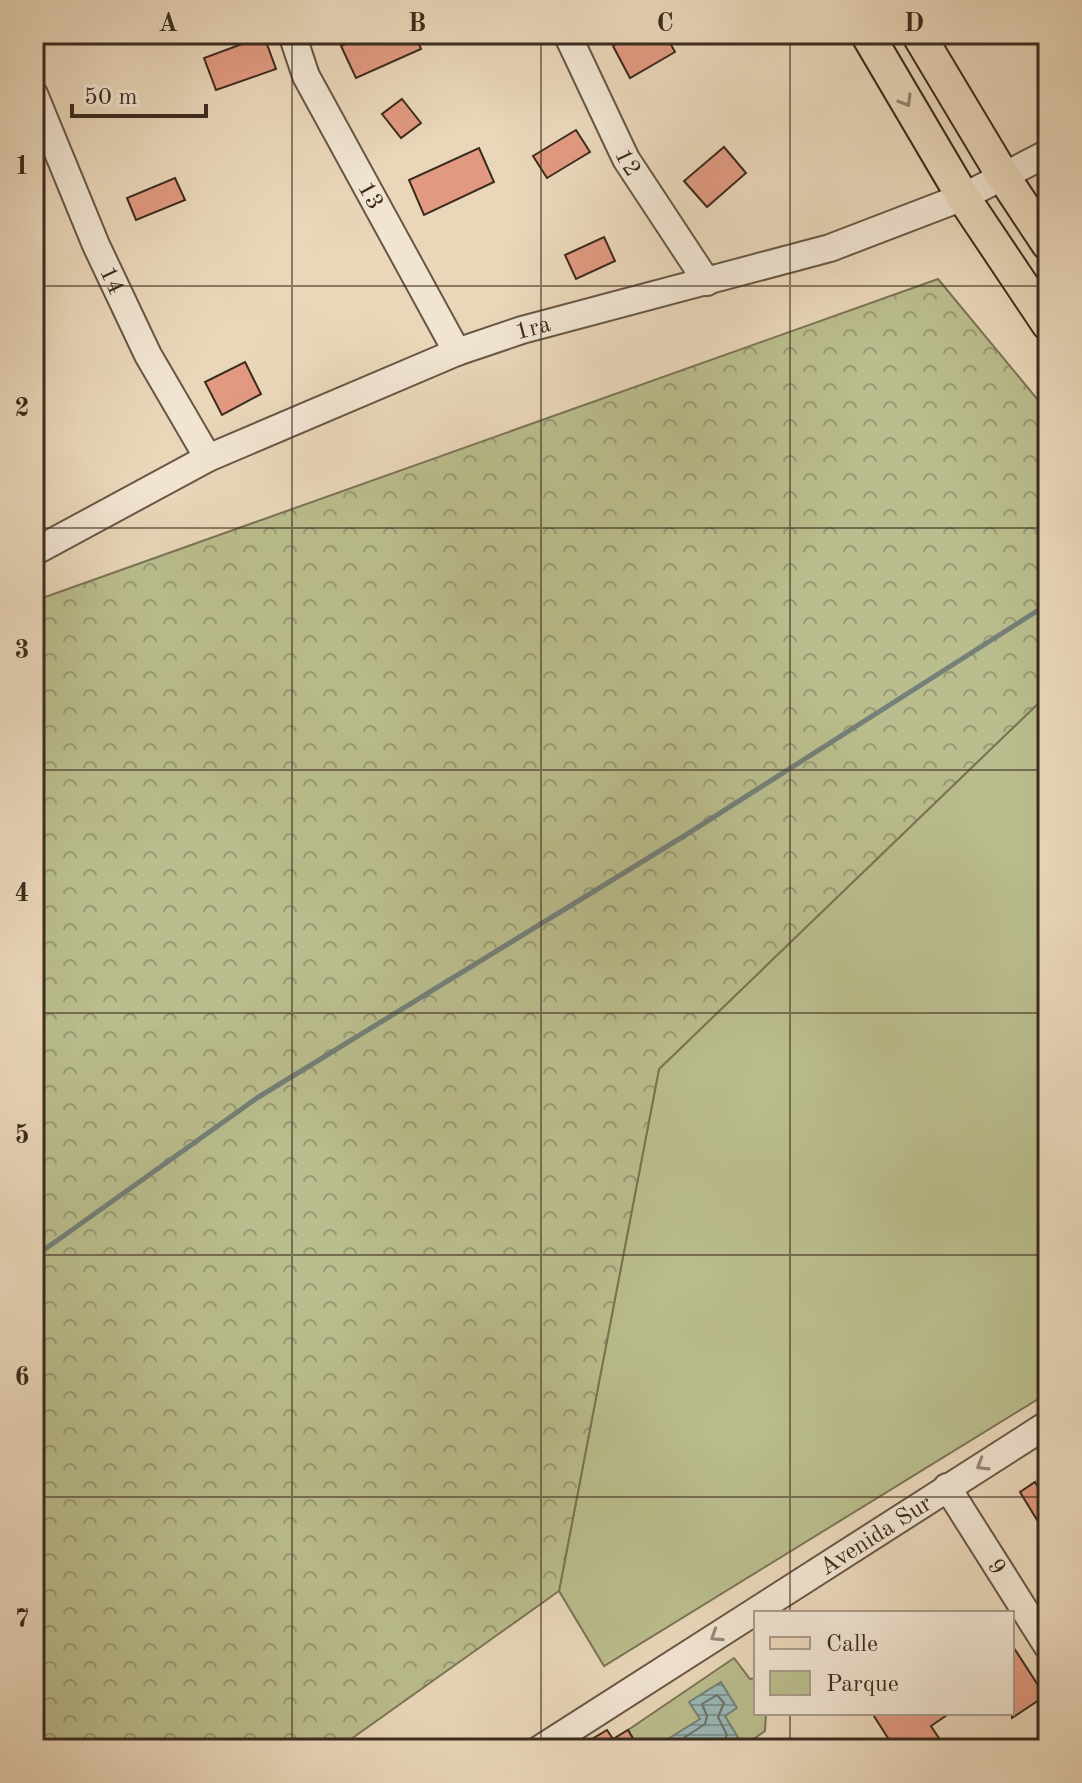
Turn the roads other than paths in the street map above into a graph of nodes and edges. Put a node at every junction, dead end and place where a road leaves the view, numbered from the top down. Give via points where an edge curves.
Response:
1 (292, 34) edge
2 (567, 34) edge
3 (867, 34) edge
4 (918, 34) edge
5 (34, 94) edge
6 (1048, 153) edge
7 (1003, 176) junction
8 (963, 197) junction
9 (1048, 244) edge
10 (707, 282) junction
11 (1048, 324) edge
12 (457, 352) junction
13 (208, 458) junction
14 (34, 552) edge
15 (1048, 1424) edge
16 (947, 1487) junction
17 (754, 1611) edge
18 (754, 1611) edge
19 (1048, 1647) edge
20 (540, 1749) edge

1 - 12 street, 13 via 306,76
2 - 10 street, 12 via 626,159
3 -> 8 main road
4 - 7 main road
5 - 13 street, 14 via 141,342
6 - 7 street, 1ra
7 - 8 street, 1ra
7 - 9 main road
8 - 10 street, 1ra via 830,248
8 - 11 main road
10 - 12 street, 1ra
12 - 13 street, 1ra
13 - 14 street, 1ra
15 -> 16 street, Avenida Sur
16 -> 17 street, Avenida Sur
16 - 19 street, 9
18 -> 20 street, Avenida Sur

